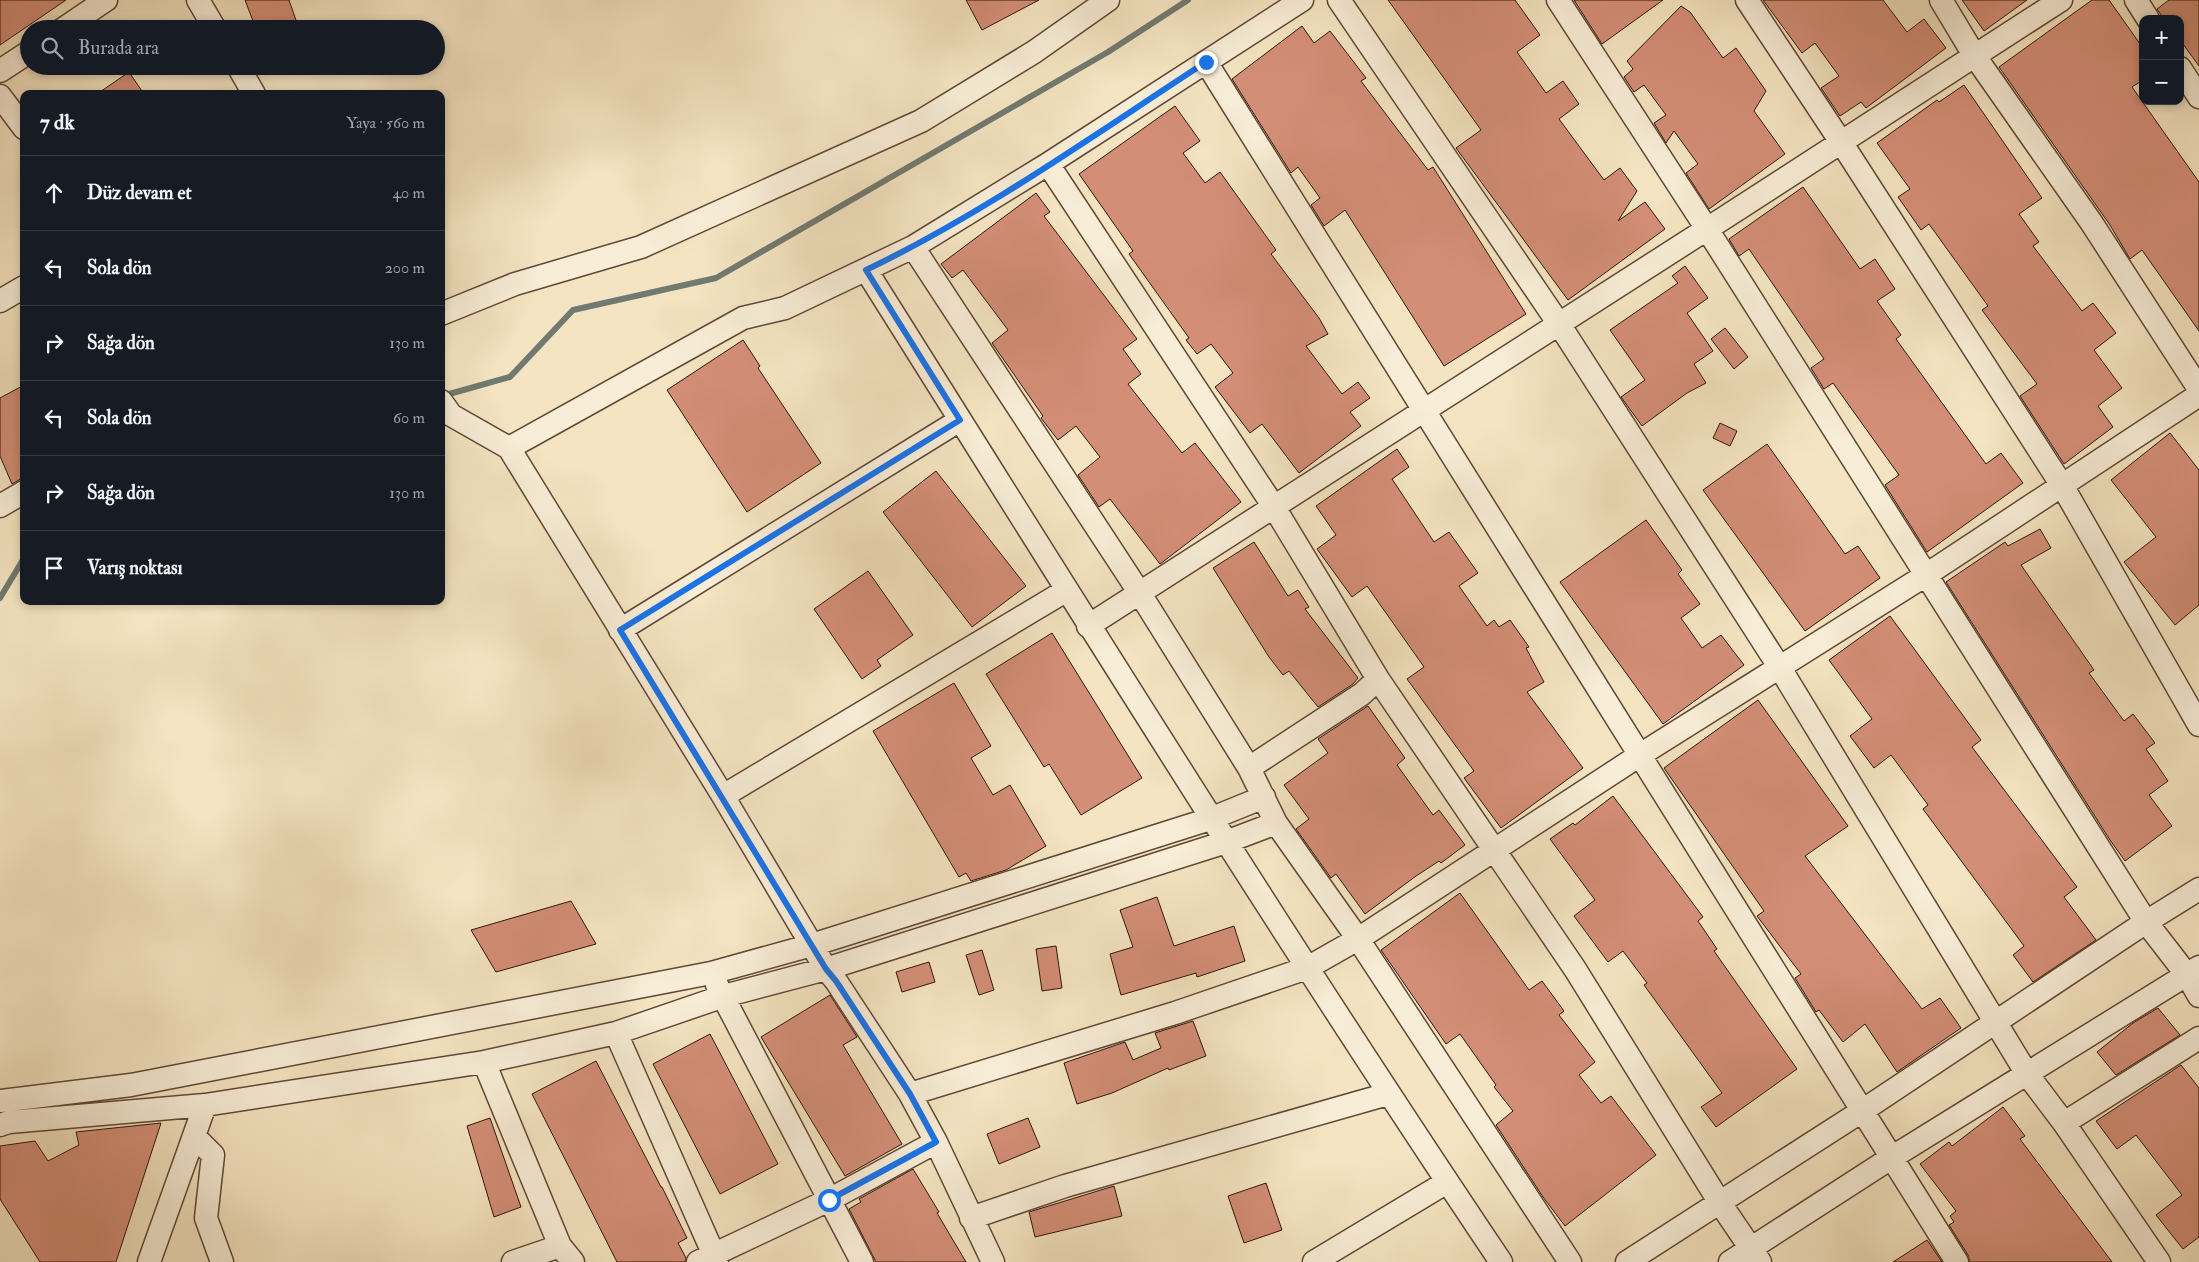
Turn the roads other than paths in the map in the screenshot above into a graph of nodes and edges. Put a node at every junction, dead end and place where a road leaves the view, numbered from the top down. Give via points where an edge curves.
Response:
1 (106, 0) edge
2 (198, 0) edge
3 (1108, 0) edge
4 (1302, 0) edge
5 (1339, 0) edge
6 (1558, 0) edge
7 (1747, 0) edge
8 (1941, 0) edge
9 (2061, 0) edge
10 (2136, 0) edge
11 (2145, 15) edge
12 (76, 20) edge
13 (210, 20) edge
14 (1974, 55) junction
15 (20, 58) edge
16 (1206, 62) junction
17 (0, 71) edge
18 (2184, 74) edge
19 (243, 75) edge
20 (252, 90) edge
21 (0, 96) edge
22 (2199, 97) edge
23 (20, 123) edge
24 (1841, 142) junction
25 (1048, 164) junction
26 (1708, 229) junction
27 (912, 247) junction
28 (866, 270) junction
29 (20, 289) edge
30 (0, 301) edge
31 (445, 312) edge
32 (1559, 324) junction
33 (2199, 389) edge
34 (2199, 395) edge
35 (446, 408) edge
36 (1424, 411) junction
37 (960, 420) junction
38 (509, 448) junction
39 (2063, 487) junction
40 (20, 494) edge
41 (0, 506) edge
42 (1274, 507) junction
43 (1926, 576) junction
44 (1067, 590) junction
45 (1139, 592) junction
46 (1088, 626) junction
47 (620, 630) junction
48 (1780, 668) junction
49 (1378, 679) junction
50 (2199, 725) edge
51 (1640, 755) junction
52 (1249, 768) junction
53 (722, 796) junction
54 (1264, 797) junction
55 (1210, 820) junction
56 (1276, 823) junction
57 (1226, 842) junction
58 (1495, 848) junction
59 (2199, 889) edge
60 (2146, 922) junction
61 (1358, 939) junction
62 (812, 945) junction
63 (1307, 968) junction
64 (826, 969) junction
65 (2193, 971) edge
66 (711, 973) junction
67 (724, 996) junction
68 (2199, 996) edge
69 (1996, 1023) junction
70 (616, 1034) junction
71 (2199, 1038) edge
72 (484, 1062) junction
73 (2027, 1074) junction
74 (910, 1094) junction
75 (1388, 1094) junction
76 (0, 1101) edge
77 (205, 1105) junction
78 (1862, 1111) junction
79 (3, 1122) edge
80 (2064, 1123) junction
81 (194, 1136) junction
82 (936, 1142) junction
83 (1891, 1158) junction
84 (1447, 1182) junction
85 (829, 1200) junction
86 (1720, 1203) junction
87 (971, 1218) junction
88 (567, 1254) edge
89 (1755, 1256) edge
90 (709, 1259) edge
91 (149, 1262) edge
92 (222, 1262) edge
93 (513, 1262) edge
94 (862, 1262) edge
95 (993, 1262) edge
96 (1314, 1262) edge
97 (1501, 1262) edge
98 (1570, 1262) edge
99 (1627, 1262) edge
100 (1730, 1262) edge
101 (1957, 1262) edge
102 (2159, 1262) edge

1 - 12 street
2 - 13 street
3 - 31 street via 1034,52 921,122 641,247 515,284
4 - 16 street
5 - 32 street
6 - 26 street
7 - 24 street
8 - 14 street
9 - 14 street
10 - 11 street
14 - 24 street
14 - 33 street via 2091,222
15 - 17 street
16 - 25 street
16 - 36 street
18 - 22 street
19 - 20 street
21 - 23 street
24 - 26 street
24 - 39 street
25 - 27 street
25 - 42 street
26 - 32 street
26 - 43 street
27 - 28 street
27 - 45 street
28 - 37 street
28 - 38 street via 785,308 743,318
29 - 30 street
32 - 36 street
32 - 48 street
34 - 39 street
35 - 38 street
36 - 42 street
36 - 51 street
37 - 44 street
37 - 47 street
38 - 47 street
39 - 43 street
39 - 50 street
40 - 41 street
42 - 45 street
42 - 49 street
43 - 48 street
43 - 60 street
44 - 46 street
44 - 53 street
45 - 46 street
45 - 52 street
46 - 55 street
47 - 53 street
48 - 51 street
48 - 69 street
49 - 52 street via 1362,694
49 - 58 street
51 - 58 street
51 - 78 street
52 - 54 street
53 - 62 street
54 - 55 street
54 - 56 street
55 - 57 street
55 - 62 street
56 - 57 street
56 - 61 street
57 - 63 street
57 - 64 street
58 - 61 street
58 - 86 street via 1575,969
59 - 60 street
60 - 65 street
60 - 69 street
61 - 63 street
61 - 98 street
62 - 64 street
62 - 66 street
63 - 74 street via 1175,1013
63 - 75 street
64 - 67 street
64 - 74 street
65 - 68 street
65 - 73 street
66 - 67 street
66 - 76 street via 131,1084
67 - 70 street
67 - 85 street
69 - 73 street
69 - 78 street
70 - 72 street
70 - 90 street
71 - 80 street
72 - 77 street
72 - 88 street
73 - 80 street
73 - 83 street
74 - 82 street
75 - 84 street
75 - 87 street via 1065,1186
77 - 79 street
77 - 81 street
78 - 83 street
78 - 86 street
80 - 102 street
81 - 91 street
81 - 92 street via 213,1155 206,1218
82 - 85 street
82 - 87 street
83 - 89 street
83 - 101 street
84 - 96 street
84 - 97 street
85 - 90 street
85 - 94 street
86 - 89 street
86 - 99 street
87 - 95 street
88 - 93 street
89 - 100 street

